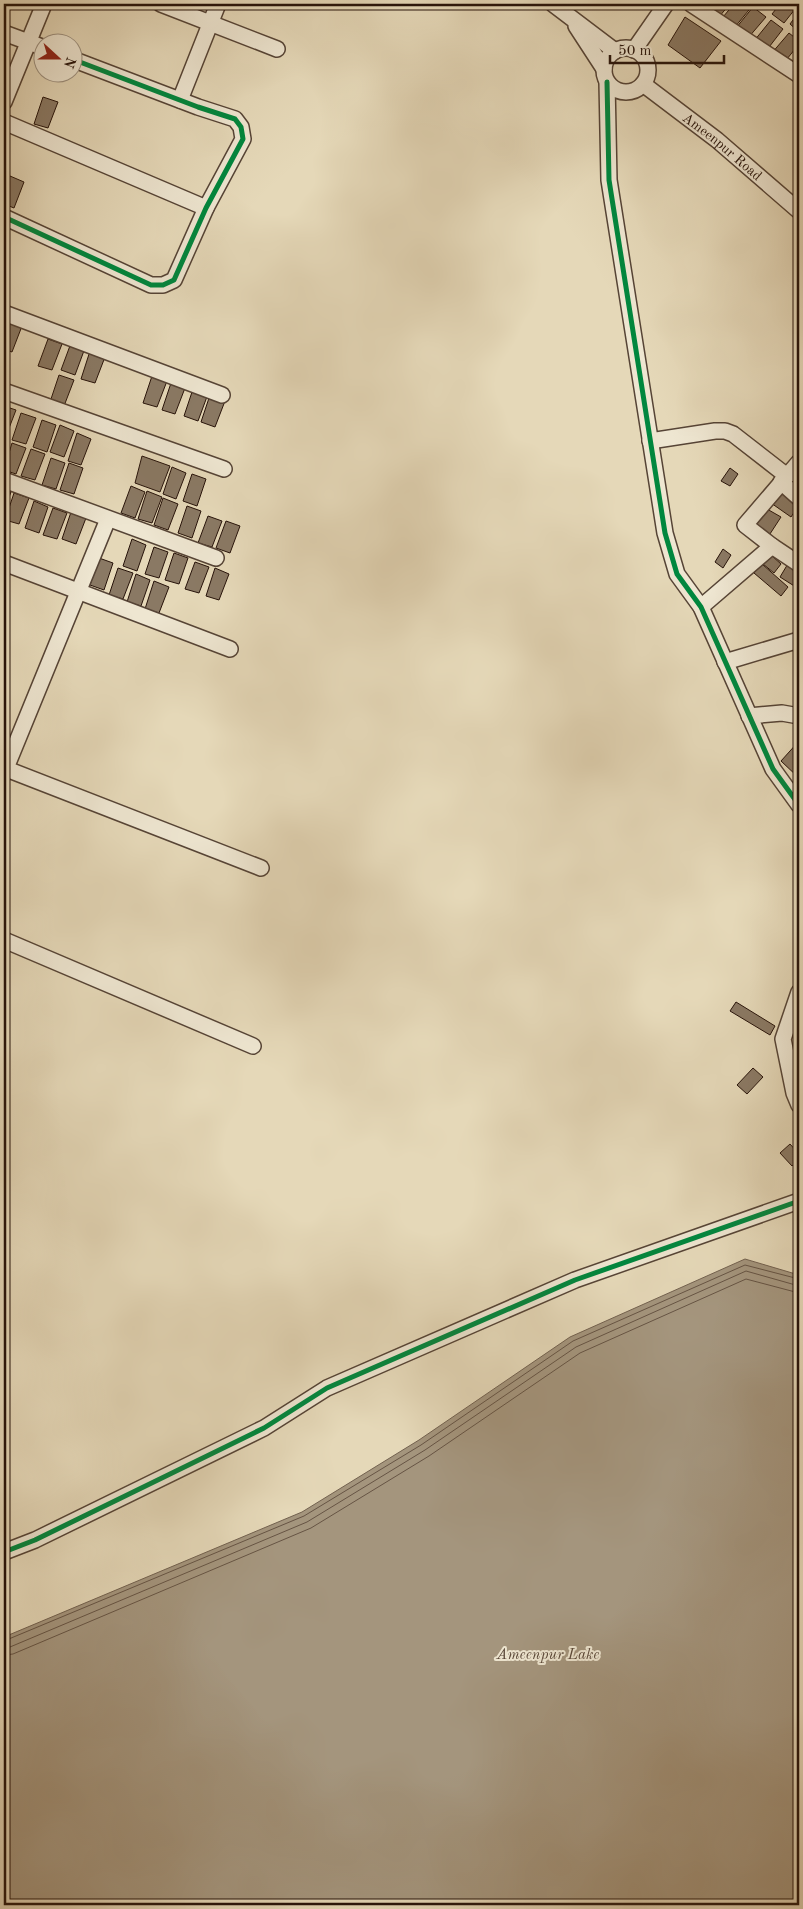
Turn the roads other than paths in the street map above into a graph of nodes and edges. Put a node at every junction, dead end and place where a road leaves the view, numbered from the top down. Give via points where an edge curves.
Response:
1 (44, 4) edge
2 (161, 4) edge
3 (218, 4) edge
4 (553, 4) edge
5 (666, 4) edge
6 (691, 4) edge
7 (571, 19) junction
8 (210, 23) junction
9 (38, 32) edge
10 (4, 33) edge
11 (32, 44) edge
12 (278, 49) dead end
13 (634, 50) junction
14 (32, 51) edge
15 (615, 51) junction
16 (82, 63) edge
17 (605, 75) junction
18 (799, 76) edge
19 (643, 84) junction
20 (180, 100) junction
21 (4, 102) edge
22 (4, 122) edge
23 (206, 208) junction
24 (799, 211) edge
25 (4, 217) edge
26 (4, 312) edge
27 (4, 391) edge
28 (222, 395) dead end
29 (650, 441) junction
30 (799, 462) edge
31 (224, 469) dead end
32 (784, 479) junction
33 (4, 480) edge
34 (799, 498) edge
35 (108, 519) junction
36 (772, 546) junction
37 (216, 558) dead end
38 (4, 563) edge
39 (799, 564) edge
40 (78, 592) junction
41 (701, 607) junction
42 (799, 640) edge
43 (230, 649) dead end
44 (725, 662) junction
45 (749, 716) junction
46 (799, 716) edge
47 (4, 770) edge
48 (799, 804) edge
49 (261, 868) dead end
50 (4, 940) edge
51 (799, 992) edge
52 (253, 1046) dead end
53 (799, 1105) edge
54 (799, 1201) edge
55 (4, 1552) edge

1 - 9 street
2 - 8 street
3 - 8 street
4 - 7 street
5 - 13 street
6 - 18 street
7 - 15 street
7 - 17 street
8 - 12 street
8 - 20 street
10 - 11 street
13 - 15 street
13 - 19 street via 646,62 647,77
14 - 21 street
15 - 17 street via 609,56
16 - 20 street
17 - 19 street via 617,91 624,93
17 - 29 street via 609,180
19 - 24 street, Ameenpur Road via 717,140
20 - 23 street via 235,119 242,127 243,139
22 - 23 street
23 - 25 street via 174,280 163,285 151,285
26 - 28 street
27 - 31 street
29 - 32 street via 725,431 733,434
29 - 41 street via 664,533 677,574
30 - 32 street
32 - 34 street
32 - 36 street via 745,525
33 - 35 street
35 - 37 street
35 - 40 street
36 - 39 street
36 - 41 street
38 - 40 street
40 - 43 street
40 - 47 street
41 - 44 street
42 - 44 street
44 - 45 street
45 - 46 street via 782,713
45 - 48 street via 772,768
47 - 49 street
50 - 52 street
51 - 53 street via 783,1039
54 - 55 street via 575,1280 327,1388 264,1428 35,1540

